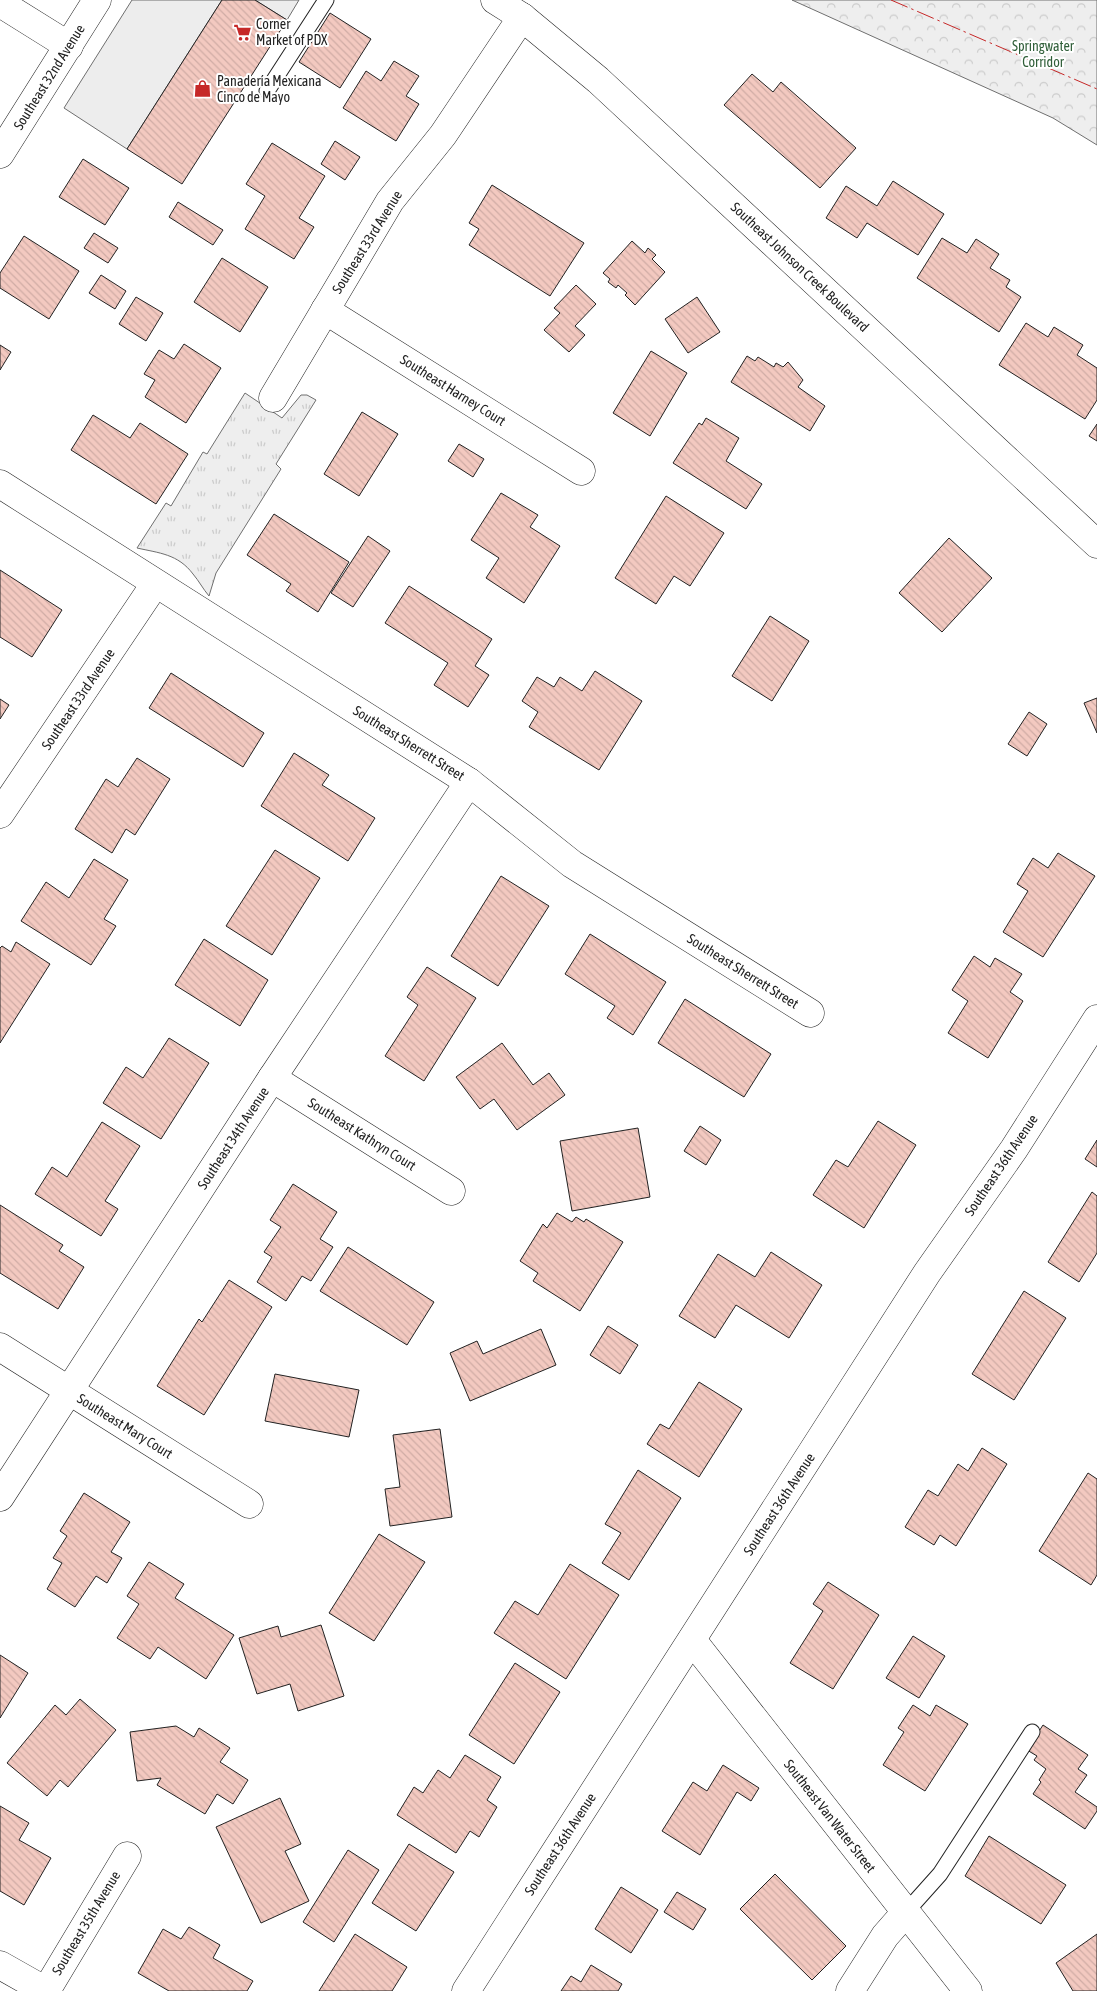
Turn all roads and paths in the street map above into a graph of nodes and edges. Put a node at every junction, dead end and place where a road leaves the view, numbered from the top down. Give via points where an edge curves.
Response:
1 (97, 0) edge
2 (326, 0) edge
3 (495, 0) edge
4 (0, 3) edge
5 (522, 17) junction
6 (69, 46) junction
7 (267, 91) dead end
8 (0, 154) edge
9 (325, 310) junction
10 (273, 398) dead end
11 (581, 470) dead end
12 (0, 484) edge
13 (1097, 544) edge
14 (155, 584) junction
15 (470, 782) junction
16 (0, 814) edge
17 (810, 1013) dead end
18 (1097, 1019) edge
19 (272, 1078) junction
20 (451, 1191) dead end
21 (0, 1347) edge
22 (69, 1390) junction
23 (0, 1498) edge
24 (249, 1504) dead end
25 (692, 1640) junction
26 (1032, 1732) dead end
27 (126, 1856) dead end
28 (906, 1912) junction
29 (0, 1965) edge
30 (46, 1991) edge
31 (466, 1991) edge
32 (850, 1991) edge
33 (968, 1991) edge

1 - 6 street, Southeast 32nd Avenue
2 - 7 lane
3 - 5 street, Southeast Johnson Creek Boulevard
4 - 6 street
5 - 9 street, Southeast 33rd Avenue via 442,135 390,201
5 - 13 street, Southeast Johnson Creek Boulevard via 598,80
6 - 8 street, Southeast 32nd Avenue
9 - 10 street, Southeast 33rd Avenue
9 - 11 street, Southeast Harney Court
12 - 14 street, Southeast Sherrett Street
14 - 15 street, Southeast Sherrett Street
14 - 16 street, Southeast 33rd Avenue
15 - 17 street, Southeast Sherrett Street via 572,864
15 - 19 street, Southeast 34th Avenue
18 - 25 street, Southeast 36th Avenue via 1014,1149 927,1273
19 - 20 street, Southeast Kathryn Court
19 - 22 street, Southeast 34th Avenue
21 - 22 street, Southeast Mary Court
22 - 23 street, Southeast 34th Avenue
22 - 24 street, Southeast Mary Court
25 - 28 street, Southeast Van Water Street
25 - 31 street, Southeast 36th Avenue
26 - 28 lane via 940,1874
27 - 30 street, Southeast 35th Avenue
28 - 32 street via 885,1936
28 - 33 street, Southeast Van Water Street
29 - 30 street

